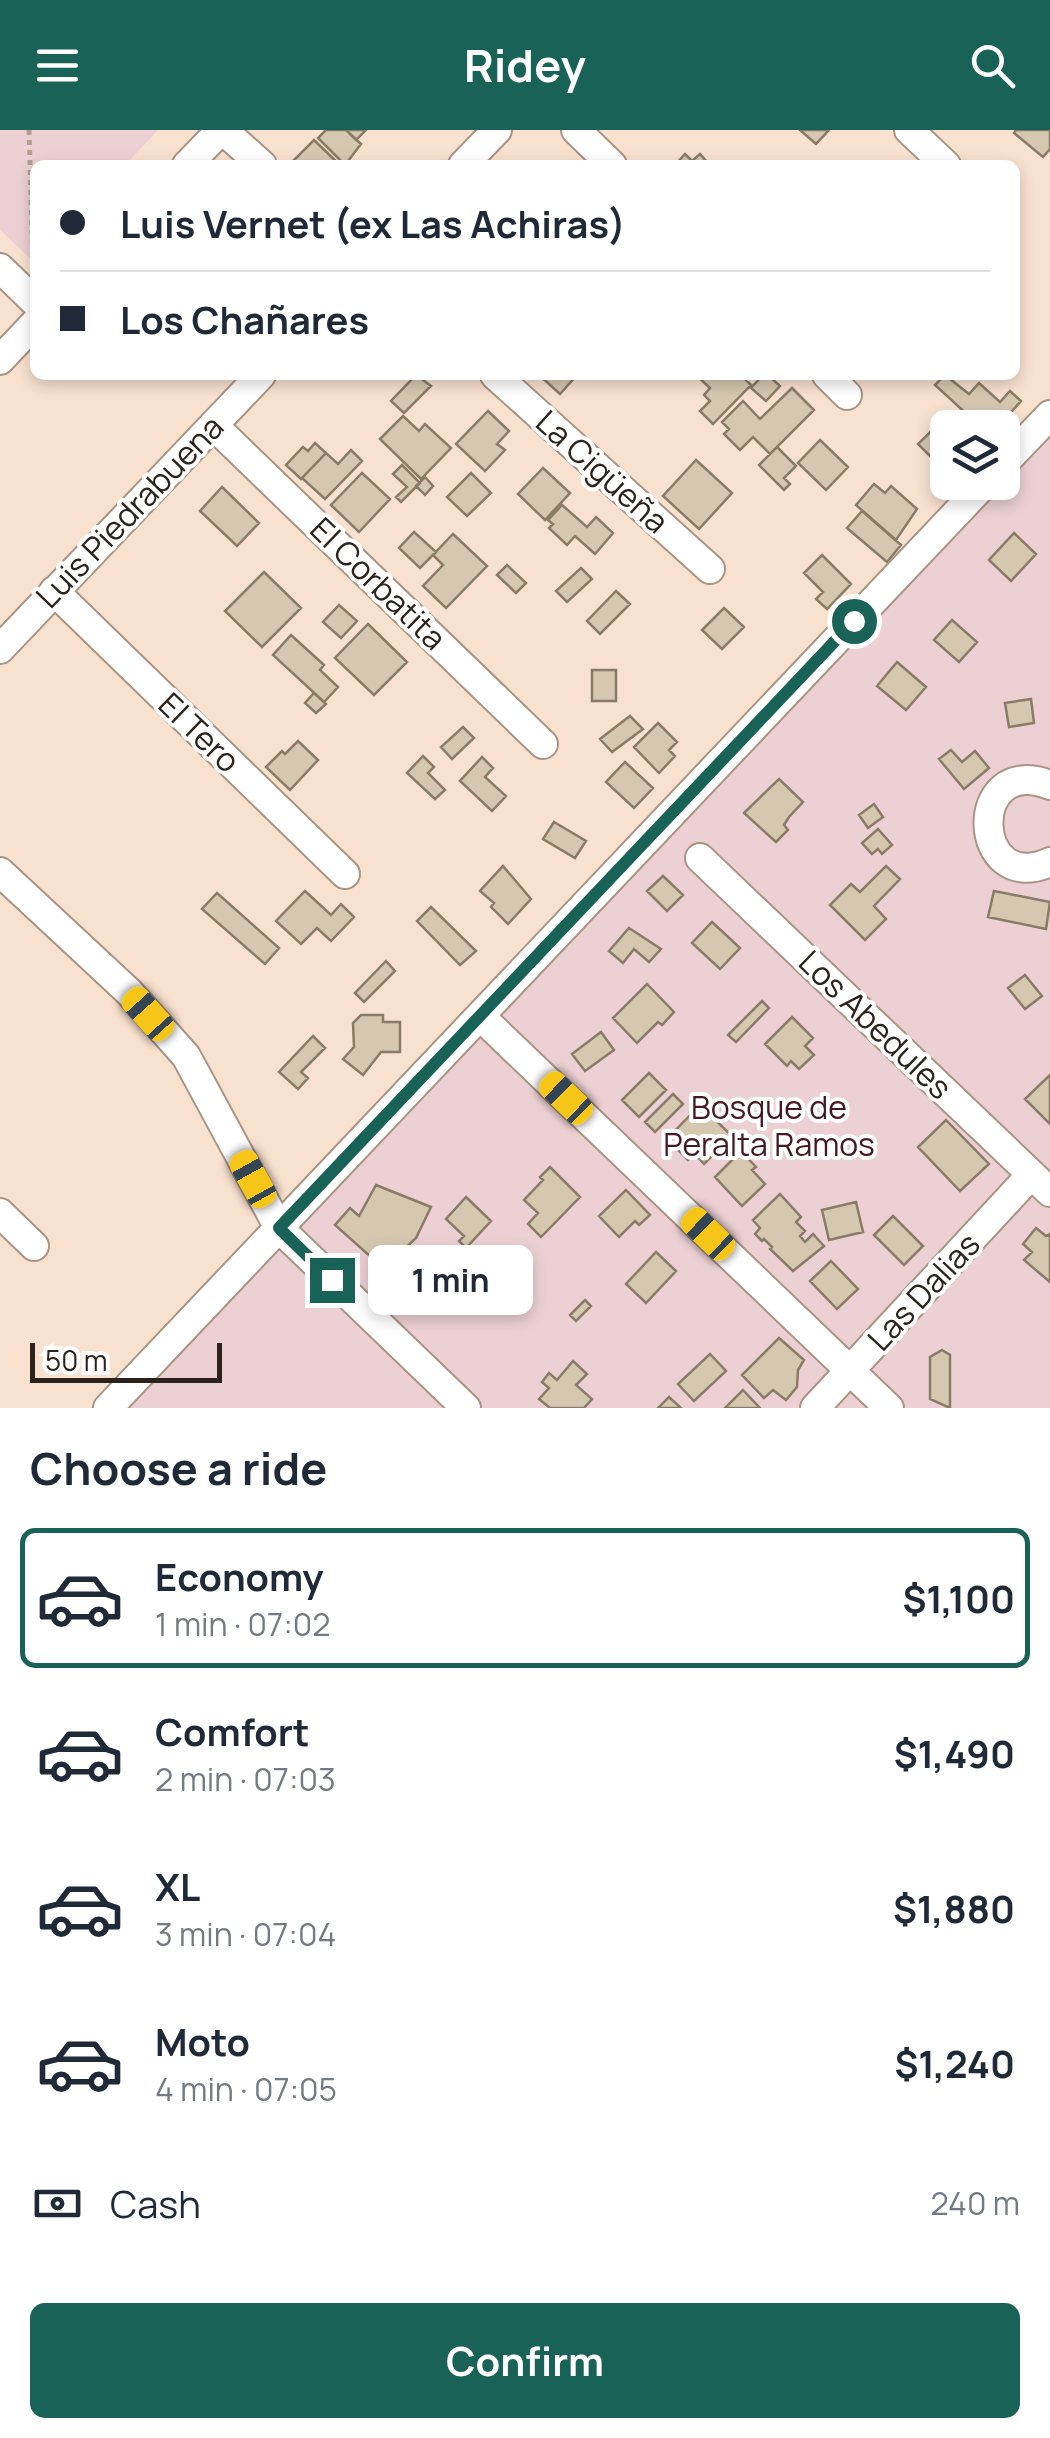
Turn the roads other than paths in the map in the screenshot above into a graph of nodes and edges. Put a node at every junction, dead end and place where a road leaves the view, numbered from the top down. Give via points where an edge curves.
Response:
1 (222, 130) edge
2 (497, 130) edge
3 (576, 130) edge
4 (910, 130) edge
5 (192, 160) edge
6 (256, 160) edge
7 (468, 160) edge
8 (607, 160) edge
9 (941, 160) edge
10 (0, 268) edge
11 (30, 297) edge
12 (30, 328) edge
13 (0, 360) edge
14 (256, 380) edge
15 (501, 380) edge
16 (1050, 414) edge
17 (213, 425) junction
18 (1020, 446) edge
19 (969, 500) edge
20 (710, 570) dead end
21 (54, 592) junction
22 (0, 648) edge
23 (543, 744) dead end
24 (1050, 785) edge
25 (700, 858) dead end
26 (1050, 862) edge
27 (0, 872) edge
28 (345, 874) dead end
29 (480, 1016) junction
30 (1041, 1184) edge
31 (0, 1214) edge
32 (279, 1228) junction
33 (34, 1246) dead end
34 (850, 1371) junction
35 (108, 1408) edge
36 (466, 1408) edge
37 (816, 1408) edge
38 (889, 1408) edge

1 - 5 street
1 - 6 street
2 - 7 street
3 - 8 street
4 - 9 street
10 - 11 street
12 - 13 street
14 - 17 street, Luis Piedrabuena
15 - 20 street, La Cigüeña
16 - 18 street
17 - 21 street, Luis Piedrabuena
17 - 23 street, El Corbatita
19 - 29 street
21 - 22 street, Luis Piedrabuena
21 - 28 street, El Tero
24 - 26 street via 1011,784 999,792 987,818 1001,856 1027,867
25 - 30 street, Los Abedules
27 - 32 street via 129,992 186,1056
29 - 32 street
29 - 34 street
30 - 34 street, Las Dalias
31 - 33 street
32 - 35 street
32 - 36 street
34 - 37 street, Las Dalias
34 - 38 street

